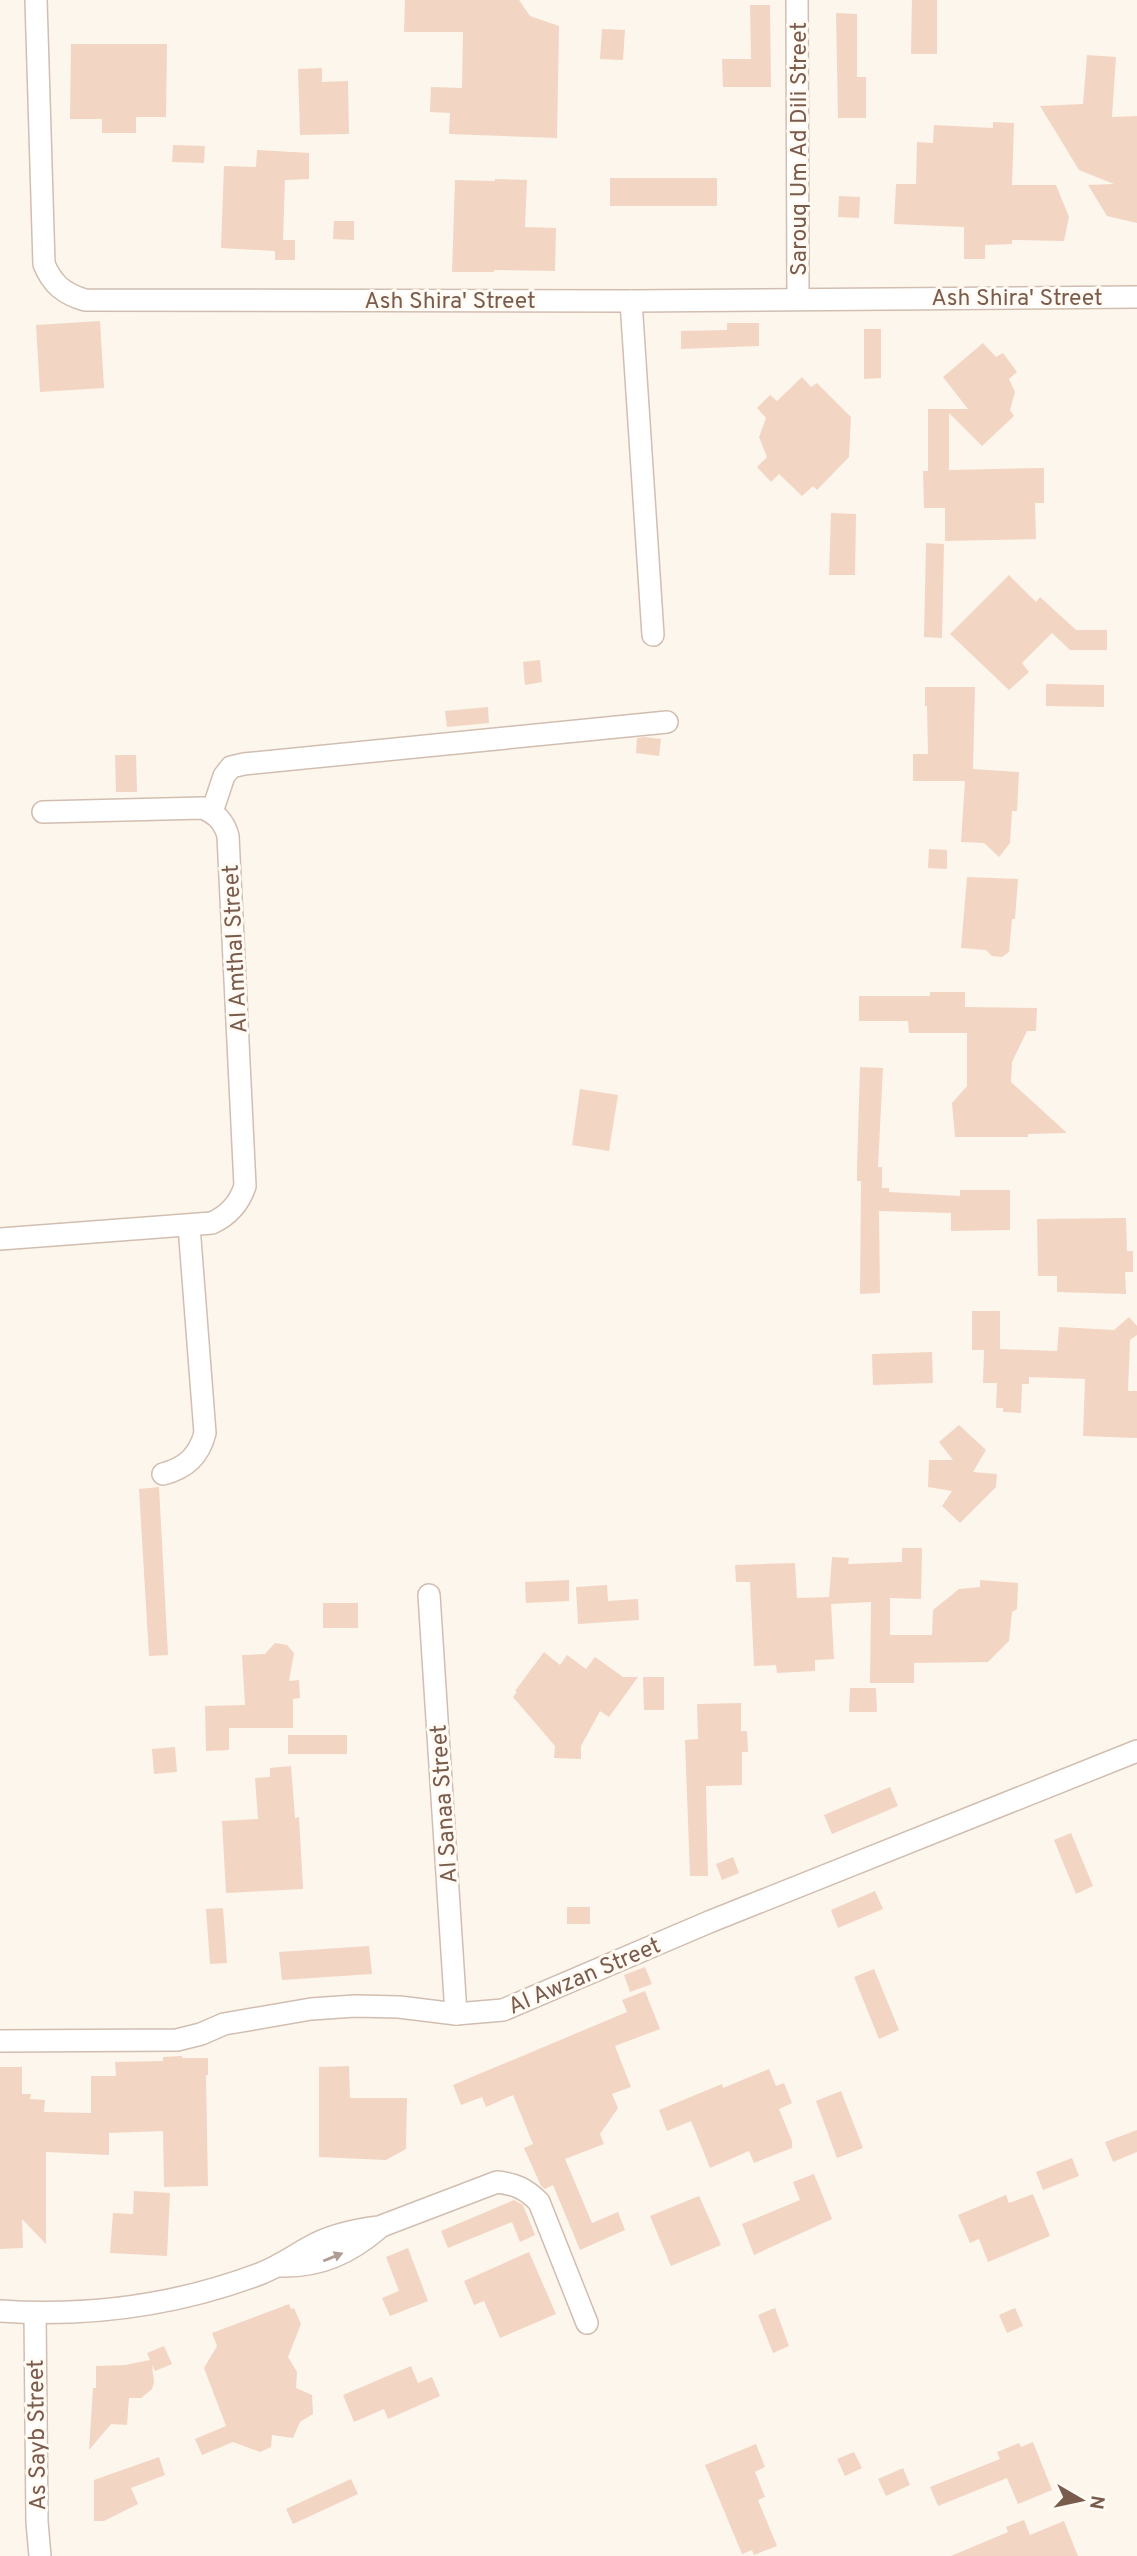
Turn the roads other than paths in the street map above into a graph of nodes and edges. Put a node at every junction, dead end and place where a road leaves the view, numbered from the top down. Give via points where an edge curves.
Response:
1 (36, 0) edge
2 (797, 0) edge
3 (1137, 297) edge
4 (798, 298) junction
5 (631, 300) junction
6 (653, 635) dead end
7 (667, 722) dead end
8 (43, 812) dead end
9 (212, 812) junction
10 (190, 1226) junction
11 (0, 1239) edge
12 (163, 1474) dead end
13 (429, 1595) dead end
14 (1137, 1751) edge
15 (456, 2014) junction
16 (0, 2041) edge
17 (0, 2311) edge
18 (35, 2313) junction
19 (587, 2323) dead end
20 (40, 2556) edge

1 - 5 street, Ash Shira' Street via 44,264 55,283 73,297 97,301
2 - 4 street, Sarouq Um Ad Dili Street
3 - 4 street, Ash Shira' Street
4 - 5 street, Ash Shira' Street
5 - 6 street
7 - 9 street via 244,764 231,767 224,776
8 - 9 street via 192,808
9 - 10 street, Al Amthal Street via 228,835 246,1174 242,1196 229,1213 212,1223
10 - 11 street, Al Amthal Street
10 - 12 street via 205,1433 193,1459
13 - 15 street, Al Sanaa Street
14 - 15 street, Al Awzan Street via 709,1922 527,2001 503,2010
15 - 16 street, Al Awzan Street via 355,2006 267,2015 177,2040
17 - 18 street
18 - 19 street via 160,2302 227,2285 279,2266 326,2239 379,2227 498,2182 513,2183 539,2202
18 - 20 street, As Sayb Street

